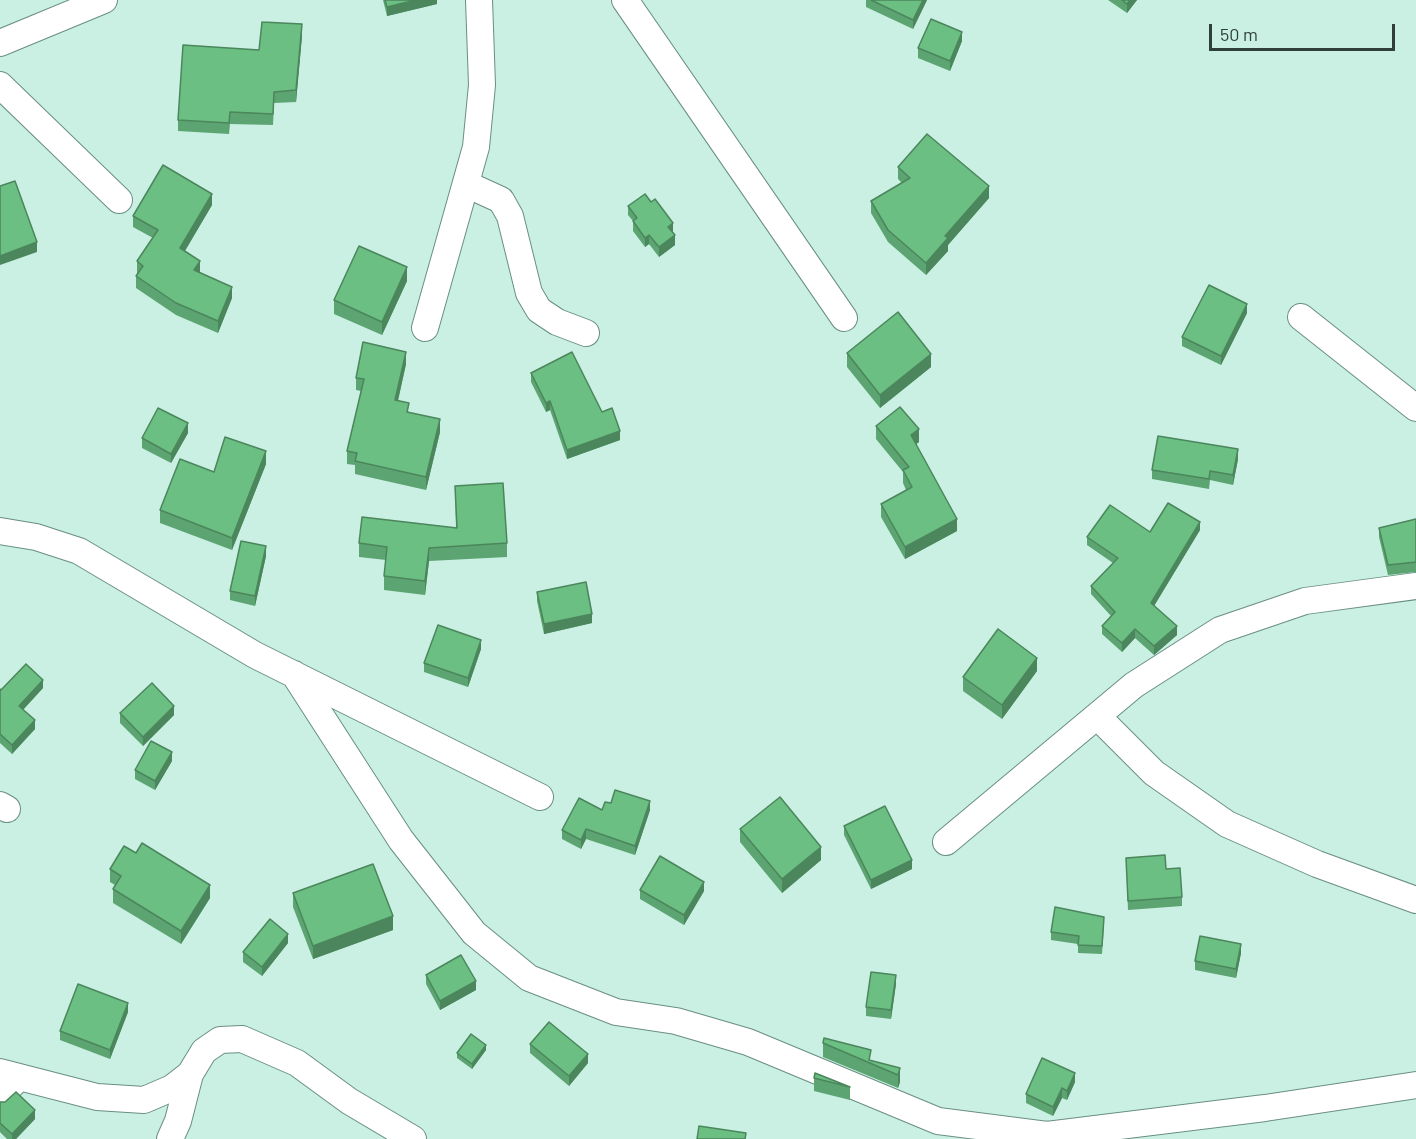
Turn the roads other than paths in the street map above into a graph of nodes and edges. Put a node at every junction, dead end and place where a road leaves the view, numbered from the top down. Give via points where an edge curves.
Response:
1 (104, 0) edge
2 (479, 0) edge
3 (626, 0) edge
4 (0, 43) edge
5 (0, 85) edge
6 (466, 184) junction
7 (119, 200) dead end
8 (1301, 316) dead end
9 (844, 318) dead end
10 (425, 328) dead end
11 (586, 333) dead end
12 (1416, 408) edge
13 (0, 531) edge
14 (1416, 585) edge
15 (294, 674) junction
16 (1097, 716) junction
17 (540, 797) dead end
18 (945, 843) dead end
19 (1416, 900) edge
20 (9, 1074) edge
21 (190, 1074) junction
22 (1416, 1085) edge
23 (0, 1097) edge
24 (170, 1139) edge
25 (413, 1139) edge

1 - 4 street
2 - 6 street via 482,85 476,147
3 - 9 street
5 - 7 street
6 - 10 street
6 - 11 street via 501,200 510,216 529,293 539,310
8 - 12 street
13 - 15 street via 36,537 79,551
14 - 16 street via 1305,601 1220,630 1134,685
15 - 17 street
15 - 22 street via 401,840 474,933 529,978 616,1012 676,1021 748,1042 938,1121 1047,1135
16 - 18 street
16 - 19 street via 1154,772 1227,824 1317,864
20 - 21 street via 98,1097 144,1100 159,1095
20 - 23 street
21 - 24 street
21 - 25 street via 204,1051 220,1040 242,1039 297,1063 349,1101

